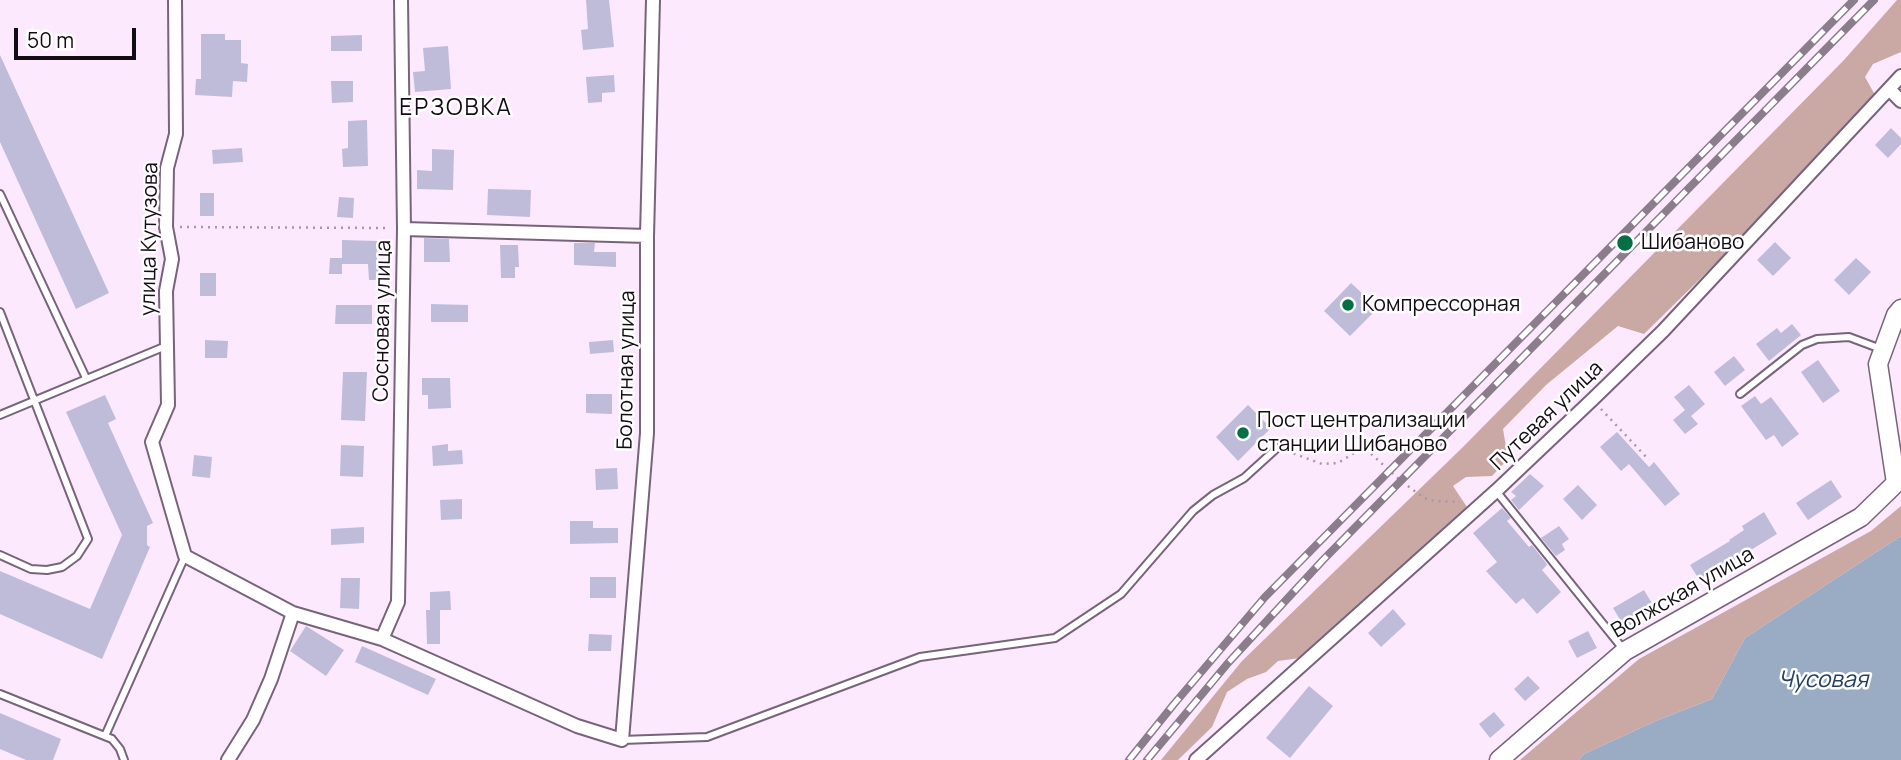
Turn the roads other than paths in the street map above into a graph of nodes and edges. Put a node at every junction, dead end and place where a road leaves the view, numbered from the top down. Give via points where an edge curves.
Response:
1 (175, 0) edge
2 (401, 0) edge
3 (653, 0) edge
4 (1901, 76) edge
5 (1889, 89) junction
6 (1901, 101) edge
7 (0, 194) edge
8 (404, 229) junction
9 (647, 236) junction
10 (1901, 309) edge
11 (0, 312) edge
12 (167, 345) junction
13 (1883, 349) junction
14 (86, 378) junction
15 (1740, 394) dead end
16 (33, 401) junction
17 (0, 415) edge
18 (1277, 448) road end
19 (1898, 482) edge
20 (1496, 491) junction
21 (0, 555) edge
22 (185, 556) junction
23 (293, 613) junction
24 (382, 639) junction
25 (1625, 651) junction
26 (0, 694) edge
27 (105, 736) junction
28 (622, 740) junction
29 (124, 760) edge
30 (228, 760) edge
31 (1196, 760) edge
32 (1499, 760) edge

1 - 12 street, улица Кутузова via 176,134 167,168 166,227 172,259 166,291
2 - 8 street, Сосновая улица
3 - 9 street, Болотная улица
4 - 5 street, Путевая улица
5 - 6 street
5 - 20 street, Путевая улица via 1662,331
7 - 14 lane
8 - 9 street
8 - 24 street, Сосновая улица via 398,602
9 - 28 street, Болотная улица via 647,433
10 - 13 street
11 - 16 lane
12 - 14 lane
12 - 22 street, улица Кутузова via 168,405 152,442
13 - 15 lane via 1849,337 1817,339 1802,345
13 - 19 street via 1878,364
14 - 16 lane
16 - 17 lane
16 - 21 lane via 88,539 77,556 62,567 47,570 30,569
18 - 28 lane via 1244,478 1193,511 1121,594 1055,638 920,657 707,737
19 - 25 street, Волжская улица via 1860,517
20 - 25 lane
20 - 31 street, Путевая улица
22 - 23 street
22 - 27 lane
23 - 24 street
23 - 30 street via 253,720
24 - 28 street via 577,726
25 - 32 street, Волжская улица
26 - 27 lane
27 - 29 lane via 120,749

